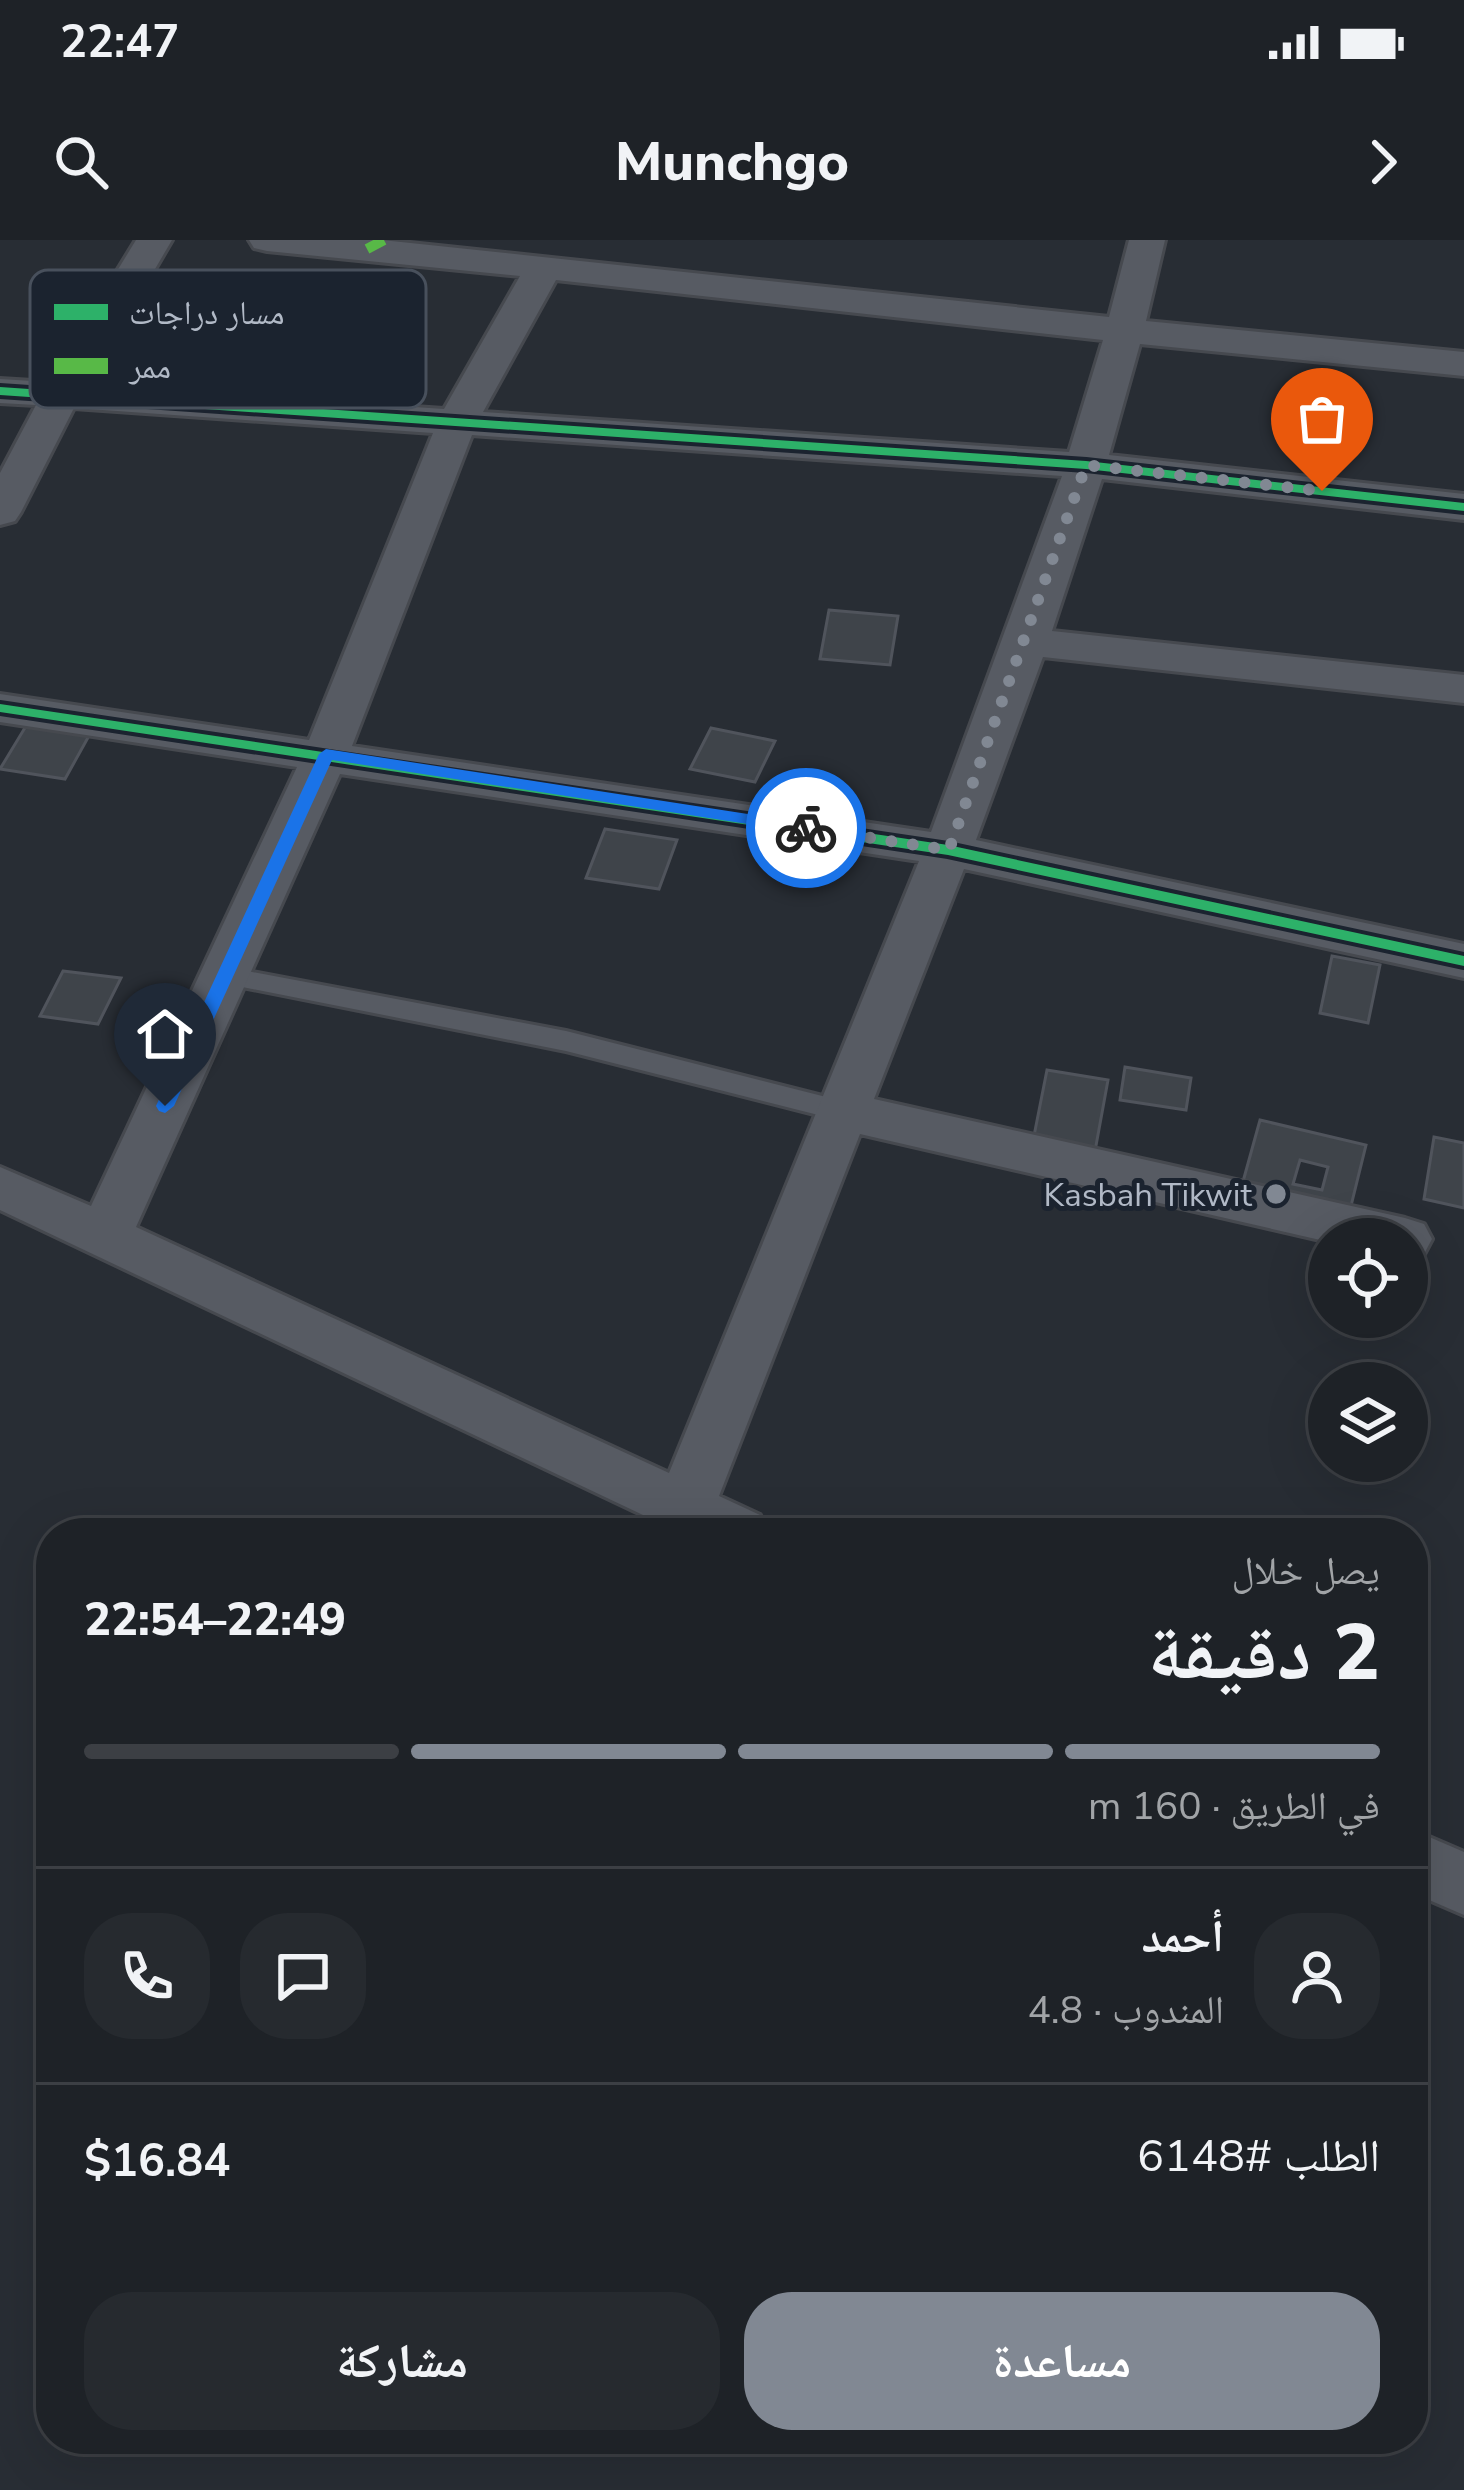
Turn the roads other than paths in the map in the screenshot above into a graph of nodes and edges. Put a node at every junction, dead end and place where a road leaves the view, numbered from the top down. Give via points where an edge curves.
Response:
1 (154, 240) edge
2 (267, 240) edge
3 (1147, 240) edge
4 (545, 266) junction
5 (136, 270) edge
6 (1126, 333) junction
7 (1464, 364) edge
8 (0, 391) edge
9 (30, 392) edge
10 (54, 408) edge
11 (266, 408) edge
12 (457, 422) junction
13 (1086, 465) junction
14 (1464, 507) edge
15 (0, 512) edge
16 (1025, 643) junction
17 (1464, 689) edge
18 (0, 708) edge
19 (326, 754) junction
20 (949, 850) junction
21 (1464, 962) edge
22 (226, 976) junction
23 (842, 1111) junction
24 (0, 1187) edge
25 (1314, 1218) edge
26 (104, 1236) junction
27 (685, 1507) junction
28 (708, 1518) edge
29 (1428, 1867) edge
30 (1464, 1885) edge

1 - 5 street
2 - 4 street
3 - 6 street
4 - 6 street
4 - 12 street
6 - 7 street
6 - 13 street
8 - 9 street
10 - 15 street
11 - 12 street
12 - 13 street
12 - 19 street
13 - 14 street
13 - 16 street
16 - 17 street
16 - 20 street
18 - 19 street
19 - 20 street
19 - 22 street
20 - 21 street
20 - 23 street
22 - 23 lane via 566,1040
22 - 26 street
23 - 25 street
23 - 27 street
24 - 26 street
26 - 27 street
27 - 28 street
29 - 30 street

